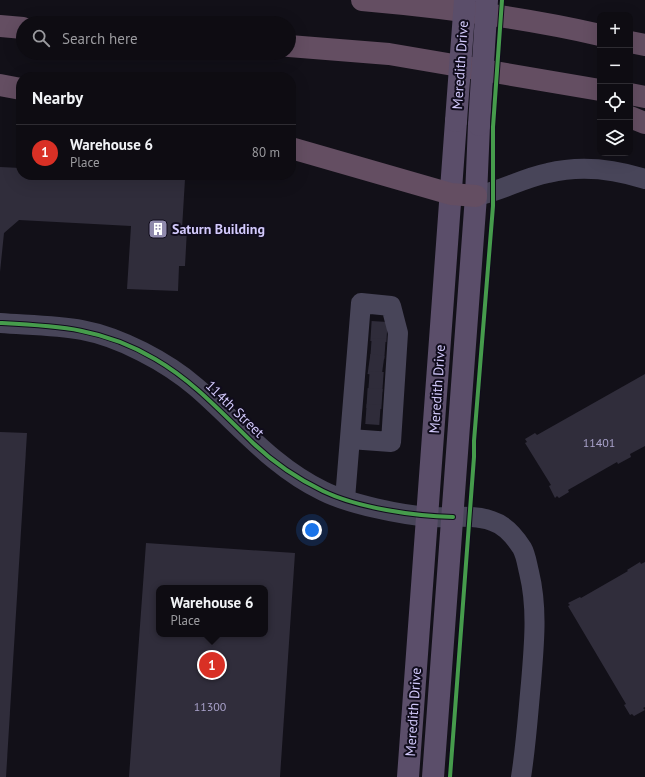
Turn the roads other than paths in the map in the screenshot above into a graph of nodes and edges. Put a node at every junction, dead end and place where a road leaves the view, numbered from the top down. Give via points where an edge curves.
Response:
1 (362, 0) edge
2 (465, 0) edge
3 (487, 0) edge
4 (0, 26) edge
5 (16, 27) edge
6 (597, 34) edge
7 (633, 43) edge
8 (645, 45) edge
9 (296, 47) edge
10 (565, 84) junction
11 (0, 85) edge
12 (16, 88) edge
13 (597, 89) edge
14 (633, 95) edge
15 (645, 97) edge
16 (597, 102) edge
17 (633, 118) edge
18 (645, 123) edge
19 (296, 149) edge
20 (645, 179) edge
21 (451, 194) junction
22 (476, 196) junction
23 (0, 323) edge
24 (350, 439) junction
25 (345, 499) junction
26 (428, 516) junction
27 (453, 517) junction
28 (408, 777) edge
29 (433, 777) edge
30 (521, 777) edge

1 - 6 highway via 437,7
2 - 21 main road, Meredith Drive, bridge
3 - 22 main road, Meredith Drive, bridge
4 - 5 highway
7 - 8 highway
9 - 10 highway via 389,54
10 - 13 highway
10 - 16 highway
11 - 12 highway
14 - 15 highway
17 - 18 highway
19 - 21 highway
20 - 22 street via 633,175 575,168 548,173 493,193
21 - 22 highway
21 - 26 main road, Meredith Drive
22 - 27 main road, Meredith Drive
23 - 25 street, 114th Street via 81,329 153,358 195,386 254,443 287,470 323,492
24 - 24 street via 376,373 391,442
24 - 25 street
25 - 26 street, 114th Street
26 - 27 street, 114th Street
26 - 28 main road, Meredith Drive
27 - 29 main road, Meredith Drive
27 - 30 street, 114th Street via 480,518 501,525 523,550 528,567 534,594 535,628

